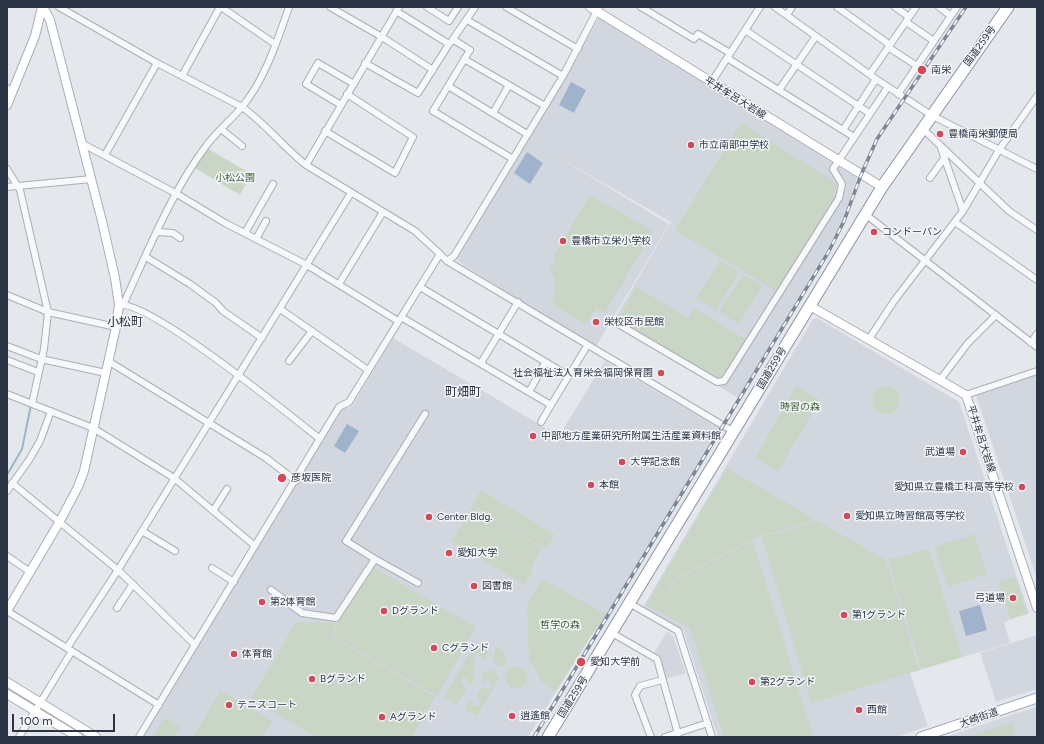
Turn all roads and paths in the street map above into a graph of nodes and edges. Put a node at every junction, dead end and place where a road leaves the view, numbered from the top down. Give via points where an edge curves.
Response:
1 (42, 7) edge
2 (59, 7) edge
3 (220, 7) edge
4 (289, 7) edge
5 (330, 7) edge
6 (427, 7) edge
7 (458, 7) edge
8 (475, 7) edge
9 (506, 7) edge
10 (641, 7) edge
11 (760, 7) edge
12 (776, 7) edge
13 (792, 7) edge
14 (837, 7) edge
15 (895, 7) edge
16 (916, 7) edge
17 (939, 7) edge
18 (957, 7) edge
19 (1008, 7) edge
20 (595, 8) edge
21 (398, 9) edge
22 (787, 15) junction
23 (951, 16) junction
24 (908, 19) junction
25 (467, 20) junction
26 (745, 30) junction
27 (382, 36) junction
28 (816, 36) junction
29 (934, 40) junction
30 (451, 42) junction
31 (275, 44) junction
32 (889, 46) junction
33 (578, 49) junction
34 (729, 56) junction
35 (464, 59) junction
36 (157, 62) junction
37 (365, 63) junction
38 (797, 64) junction
39 (917, 66) junction
40 (433, 70) junction
41 (870, 74) junction
42 (182, 76) junction
43 (563, 76) junction
44 (876, 79) junction
45 (711, 83) junction
46 (354, 84) junction
47 (509, 85) junction
48 (448, 86) junction
49 (888, 87) junction
50 (9, 90) edge
51 (779, 90) junction
52 (347, 94) junction
53 (898, 94) junction
54 (1037, 96) edge
55 (7, 105) edge
56 (341, 105) junction
57 (545, 106) junction
58 (859, 106) junction
59 (242, 108) junction
60 (493, 113) junction
61 (869, 113) junction
62 (931, 115) junction
63 (922, 128) junction
64 (221, 129) junction
65 (843, 130) junction
66 (326, 131) junction
67 (527, 134) junction
68 (854, 137) junction
69 (83, 144) junction
70 (242, 146) dead end
71 (940, 146) junction
72 (1000, 150) junction
73 (105, 155) junction
74 (945, 157) junction
75 (513, 159) junction
76 (839, 161) junction
77 (306, 165) junction
78 (7, 169) edge
79 (1037, 169) edge
80 (930, 178) dead end
81 (92, 179) junction
82 (980, 183) junction
83 (273, 184) dead end
84 (18, 186) junction
85 (7, 187) edge
86 (882, 187) junction
87 (351, 193) junction
88 (177, 194) junction
89 (964, 211) junction
90 (383, 212) junction
91 (865, 214) junction
92 (266, 221) dead end
93 (955, 222) junction
94 (1037, 230) edge
95 (158, 232) junction
96 (245, 233) junction
97 (180, 238) dead end
98 (256, 239) junction
99 (440, 254) junction
100 (146, 257) junction
101 (926, 260) junction
102 (447, 261) junction
103 (307, 265) junction
104 (1037, 280) edge
105 (339, 284) junction
106 (420, 287) junction
107 (7, 295) edge
108 (518, 302) junction
109 (121, 305) junction
110 (810, 306) junction
111 (280, 309) junction
112 (48, 312) junction
113 (996, 315) junction
114 (399, 319) junction
115 (613, 321) dead end
116 (116, 327) junction
117 (312, 330) junction
118 (498, 334) junction
119 (1037, 334) edge
120 (262, 338) junction
121 (870, 339) junction
122 (1031, 343) junction
123 (7, 346) edge
124 (587, 346) junction
125 (1037, 348) edge
126 (41, 359) junction
127 (7, 360) edge
128 (108, 361) junction
129 (289, 361) dead end
130 (481, 363) junction
131 (545, 363) junction
132 (368, 370) junction
133 (1037, 371) edge
134 (38, 372) junction
135 (106, 372) junction
136 (239, 375) junction
137 (569, 376) junction
138 (940, 380) junction
139 (529, 392) junction
140 (8, 395) edge
141 (966, 395) junction
142 (32, 404) junction
143 (551, 405) junction
144 (51, 411) junction
145 (425, 414) dead end
146 (541, 422) dead end
147 (210, 423) junction
148 (93, 428) junction
149 (734, 432) junction
150 (320, 439) junction
151 (174, 478) junction
152 (296, 481) junction
153 (12, 483) junction
154 (227, 489) dead end
155 (7, 491) edge
156 (213, 511) junction
157 (60, 521) junction
158 (142, 531) junction
159 (255, 546) junction
160 (175, 551) dead end
161 (7, 556) edge
162 (375, 559) junction
163 (212, 568) dead end
164 (118, 570) junction
165 (30, 572) junction
166 (234, 582) junction
167 (418, 583) dead end
168 (133, 584) junction
169 (271, 590) dead end
170 (629, 603) junction
171 (117, 608) dead end
172 (1037, 608) edge
173 (8, 609) edge
174 (612, 633) junction
175 (195, 645) junction
176 (70, 650) junction
177 (662, 680) junction
178 (7, 682) edge
179 (7, 694) edge
180 (1037, 698) edge
181 (40, 703) junction
182 (159, 705) junction
183 (35, 711) junction
184 (708, 723) junction
185 (678, 734) junction
186 (20, 737) edge
187 (78, 737) edge
188 (96, 737) edge
189 (139, 737) edge
190 (548, 737) edge
191 (651, 737) edge
192 (665, 737) edge
193 (712, 737) edge
194 (921, 737) edge

1 - 50 main road via 35,36
1 - 69 main road via 50,20
2 - 36 street
3 - 31 street
3 - 42 street
4 - 31 street
5 - 27 street
6 - 7 street via 450,21
8 - 25 street
9 - 33 street
10 - 34 street via 694,39 698,34
11 - 26 street
12 - 22 street
13 - 22 street
14 - 32 street
15 - 24 street
16 - 24 street
17 - 23 street
18 - 23 street
19 - 62 highway, 国道259号
20 - 33 street
20 - 45 main road, 平井牟呂大岩線
21 - 27 street
21 - 30 street
22 - 28 street
23 - 29 street
24 - 29 street
24 - 32 street
25 - 30 street
25 - 43 street
26 - 34 street
26 - 38 street
27 - 37 street
27 - 40 street
28 - 38 street
28 - 41 street
29 - 39 street
30 - 35 street via 470,50
30 - 40 street
31 - 59 street via 268,63
32 - 39 street
32 - 41 street
33 - 43 street
34 - 45 street
34 - 51 street
35 - 47 street
35 - 48 street
36 - 42 street
36 - 73 street
37 - 40 street via 418,93
37 - 46 street
38 - 51 street
38 - 58 street
39 - 53 street
41 - 44 street
42 - 59 street
43 - 57 street
44 - 49 street
44 - 58 street
45 - 76 main road, 平井牟呂大岩線
46 - 52 street
46 - 56 street via 318,63 306,84
47 - 57 street
47 - 60 street
48 - 60 street
48 - 75 street via 432,111
49 - 53 street
49 - 61 street
50 - 55 main road
51 - 65 street
52 - 56 street
52 - 66 street via 413,137 395,173
53 - 62 street
54 - 72 street
56 - 66 street
57 - 67 street
58 - 61 street
58 - 65 street
59 - 64 street
59 - 77 street via 255,116 289,152
60 - 67 street
61 - 68 street
62 - 63 highway, 国道259号
62 - 72 street
63 - 71 street
63 - 86 highway, 国道259号
64 - 70 street
64 - 88 street via 206,146
65 - 68 street
66 - 77 street
67 - 75 street
68 - 76 street
69 - 73 street
69 - 81 main road
71 - 74 street
71 - 82 street
72 - 79 street
72 - 82 street
73 - 88 street
74 - 80 street
74 - 89 street
75 - 102 street via 454,256
76 - 86 main road, 平井牟呂大岩線
76 - 115 street via 833,169 842,184 839,198 724,381 717,382
77 - 87 street
78 - 84 street
81 - 84 street
81 - 109 main road
82 - 89 street
82 - 94 street via 1009,210
83 - 96 street
84 - 85 street
84 - 112 street
86 - 91 highway, 国道259号
87 - 90 street
87 - 103 street
88 - 95 street
88 - 96 street
89 - 93 street
90 - 99 street via 415,231
90 - 105 street
91 - 101 street
91 - 110 highway, 国道259号
92 - 98 street
93 - 101 street
93 - 104 street
95 - 97 street via 173,233
95 - 100 street
96 - 98 street
98 - 103 street
99 - 102 street
99 - 106 street
100 - 109 street
100 - 120 street via 190,284
101 - 113 street
101 - 121 street
102 - 108 street
103 - 105 street
103 - 111 street
105 - 114 street
106 - 114 street
106 - 118 street
107 - 112 street
108 - 118 street
108 - 124 street
109 - 116 main road
109 - 136 street via 148,314
110 - 121 main road, 平井牟呂大岩線
110 - 149 highway, 国道259号
111 - 117 street
111 - 120 street
112 - 116 street
112 - 126 street
113 - 122 street
113 - 138 street via 968,343
114 - 130 street
114 - 132 street
116 - 128 main road
117 - 129 street
117 - 132 street
118 - 130 street
118 - 131 street
119 - 122 street
120 - 136 street
121 - 138 main road, 平井牟呂大岩線
122 - 125 street
123 - 126 street
124 - 137 street
124 - 149 street
126 - 134 street
126 - 135 street
127 - 134 street
128 - 135 main road
128 - 147 street
130 - 139 street
131 - 137 street
131 - 139 street
132 - 150 street via 350,402 338,407
133 - 141 street
134 - 142 street
135 - 148 main road
136 - 147 street
136 - 150 street
137 - 143 street
138 - 141 main road, 平井牟呂大岩線
139 - 143 street
140 - 142 street
141 - 172 main road, 平井牟呂大岩線
142 - 144 street
143 - 146 street
144 - 148 street
144 - 153 street via 40,441
145 - 162 street via 346,541
147 - 151 street
147 - 152 street via 266,458
148 - 151 street
148 - 157 main road via 84,471
149 - 170 highway, 国道259号
150 - 152 street
151 - 156 street
151 - 158 street
152 - 159 street
153 - 155 street
153 - 157 street
154 - 156 street
156 - 159 street
157 - 164 street
157 - 165 main road
158 - 160 street
158 - 164 street
159 - 166 street
161 - 165 street
162 - 167 street
162 - 169 street via 336,618 302,613
163 - 166 street
164 - 168 street
164 - 176 street via 94,604
165 - 173 main road
166 - 175 street
168 - 171 street
168 - 175 street
170 - 174 highway, 国道259号
170 - 184 street via 678,631
173 - 176 street
174 - 177 street via 657,660
174 - 190 highway, 国道259号
175 - 182 street
176 - 181 street
176 - 182 street
177 - 185 street
177 - 191 street via 640,686 635,695
178 - 181 main road
179 - 183 main road
180 - 194 main road, 大崎街道
181 - 183 street
181 - 188 main road
182 - 189 street
183 - 186 street
183 - 187 main road
184 - 185 street
184 - 193 street
185 - 192 street

